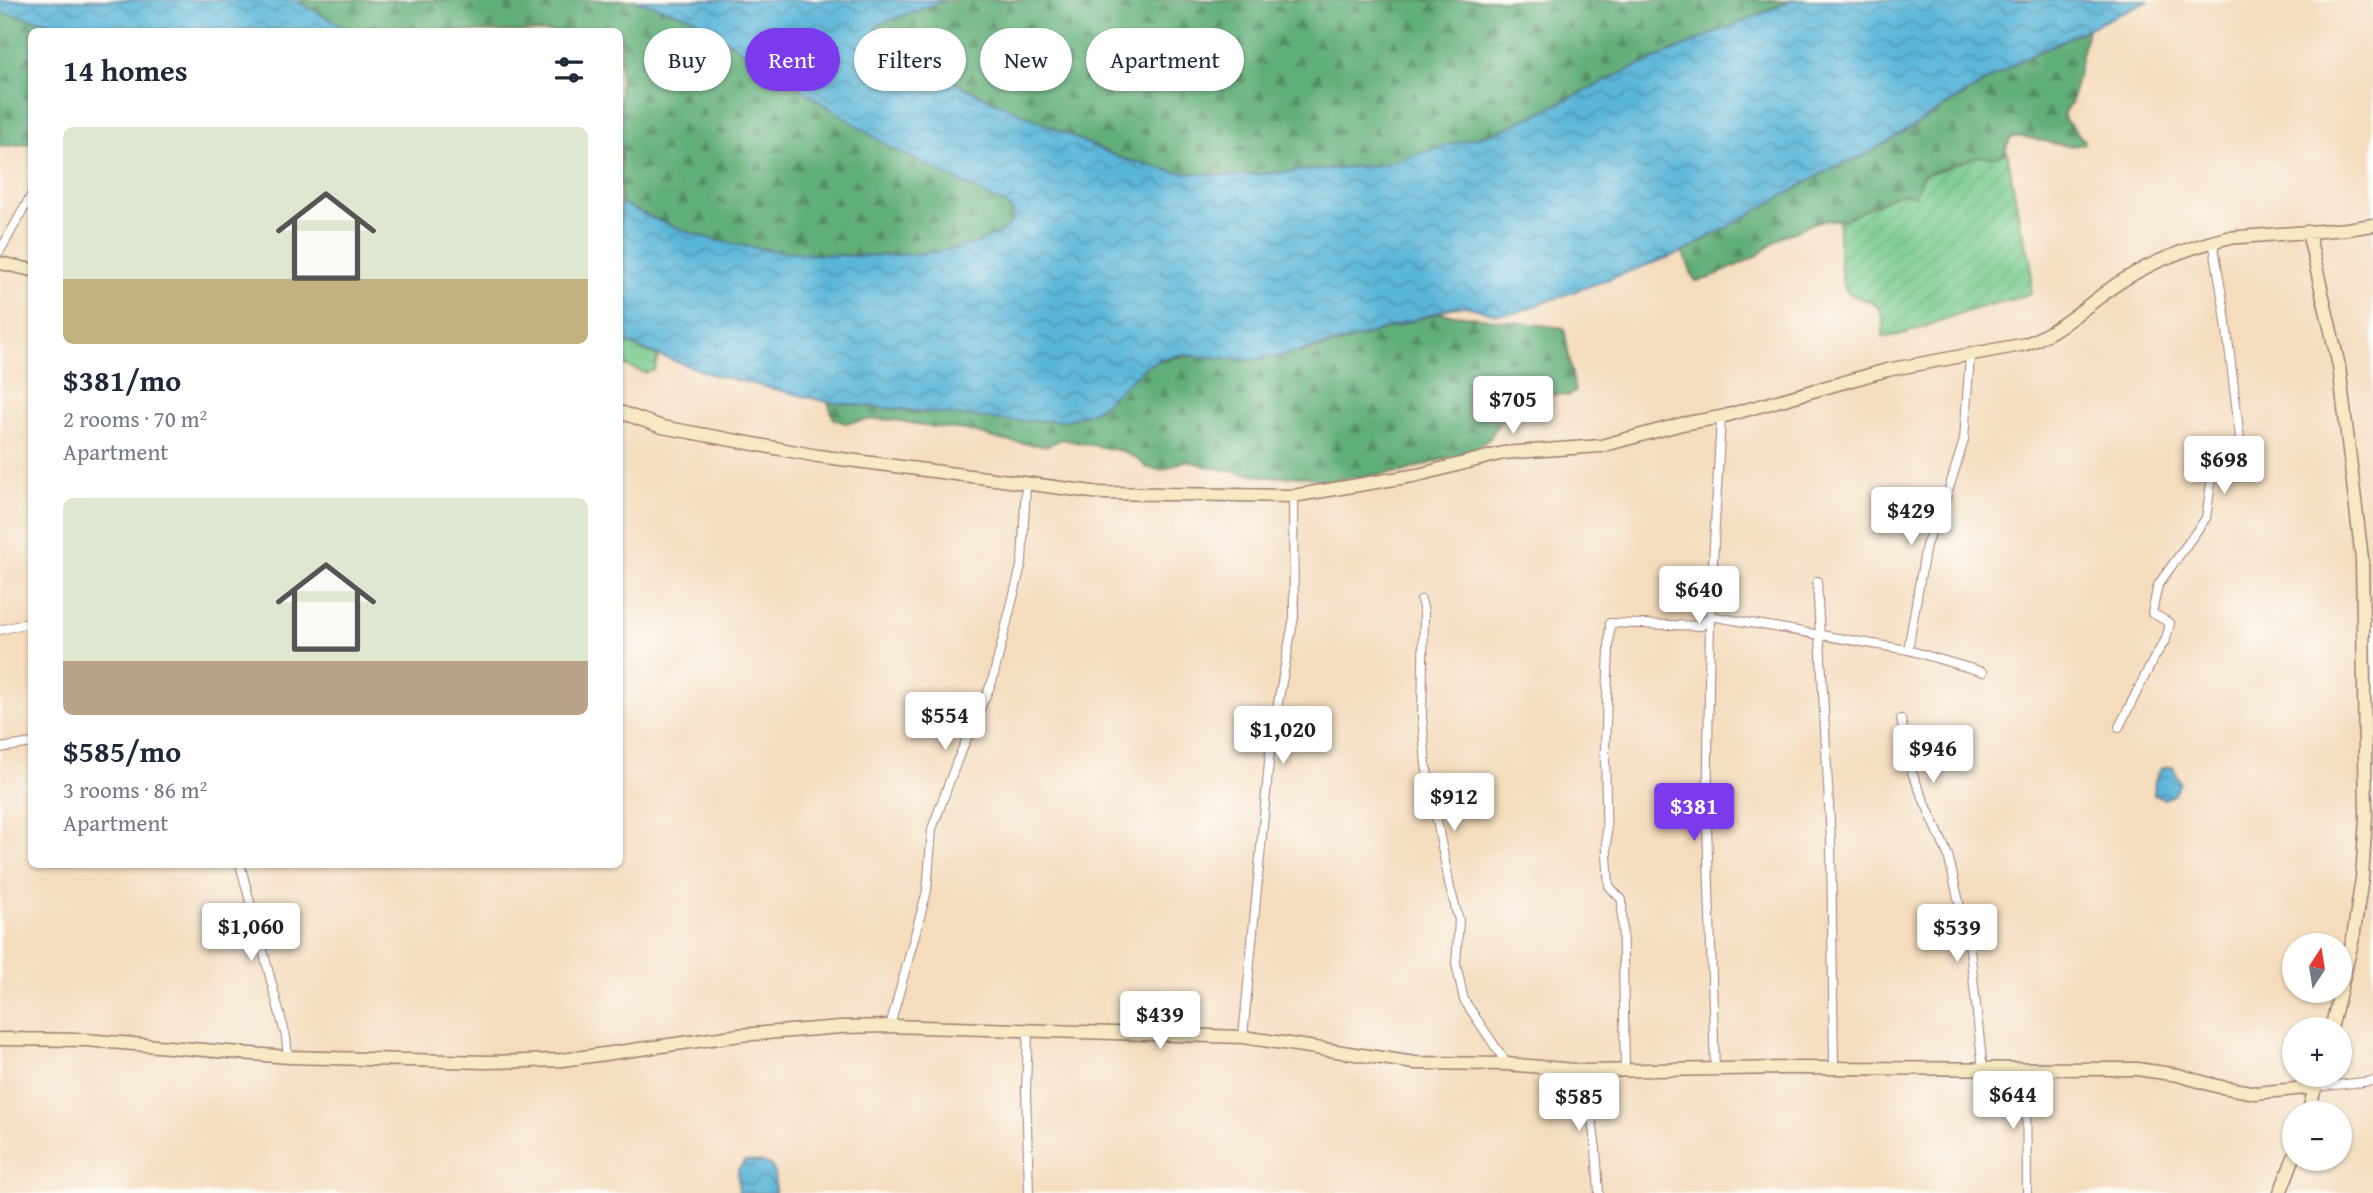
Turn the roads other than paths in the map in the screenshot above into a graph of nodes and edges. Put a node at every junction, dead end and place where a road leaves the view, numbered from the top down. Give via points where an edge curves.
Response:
1 (28, 201) edge
2 (2373, 225) edge
3 (2308, 232) junction
4 (2213, 241) junction
5 (0, 251) edge
6 (0, 263) edge
7 (28, 269) edge
8 (1970, 355) junction
9 (623, 413) edge
10 (1721, 416) junction
11 (1026, 484) junction
12 (1293, 496) junction
13 (1817, 581) dead end
14 (1421, 600) dead end
15 (1710, 616) junction
16 (28, 623) edge
17 (0, 630) edge
18 (1820, 635) junction
19 (1908, 650) junction
20 (1983, 672) dead end
21 (1901, 719) dead end
22 (2119, 727) dead end
23 (28, 744) edge
24 (0, 748) edge
25 (2369, 816) edge
26 (241, 868) edge
27 (2334, 1017) edge
28 (890, 1026) junction
29 (1028, 1030) junction
30 (1243, 1037) junction
31 (0, 1039) edge
32 (288, 1056) junction
33 (1507, 1064) junction
34 (1715, 1069) junction
35 (1834, 1069) junction
36 (2026, 1069) junction
37 (1983, 1070) junction
38 (1585, 1071) junction
39 (1625, 1071) junction
40 (2352, 1081) edge
41 (2373, 1081) edge
42 (2286, 1087) edge
43 (2289, 1171) edge
44 (1029, 1193) edge
45 (1599, 1193) edge
46 (2027, 1193) edge
47 (2280, 1193) edge

1 - 5 street
2 - 3 street
3 - 4 street
3 - 25 street via 2339,366 2362,559
4 - 8 street via 2124,279 2041,338
4 - 22 street via 2241,446 2236,462 2212,476 2206,518 2158,585 2152,613 2170,622 2166,639
6 - 7 street
8 - 10 street via 1887,370
8 - 19 street via 1964,440 1926,545
9 - 11 street via 662,426 818,456
10 - 12 street via 1601,446 1503,453 1425,473
10 - 15 street
11 - 12 street via 1100,493
11 - 28 street via 1022,562 992,682 932,829 927,891
12 - 30 street via 1294,617 1271,741
13 - 18 street
14 - 33 street via 1425,753 1459,920 1456,964 1464,1000
15 - 18 street
15 - 34 street via 1707,826
15 - 39 street via 1701,626 1610,623 1607,855 1609,886 1622,900
16 - 17 street
18 - 19 street
18 - 35 street
19 - 20 street
21 - 37 street via 1912,773 1948,855 1967,935
23 - 24 street
25 - 27 street via 2353,938
26 - 32 street
28 - 29 street
28 - 32 street via 740,1035 562,1060 416,1062
29 - 30 street
29 - 44 street
30 - 33 street via 1415,1063
31 - 32 street via 86,1040
33 - 38 street
34 - 35 street
34 - 39 street
35 - 37 street
36 - 37 street
36 - 42 street via 2137,1069 2256,1093
36 - 46 street
38 - 39 street
38 - 45 street
40 - 41 street
43 - 47 street

